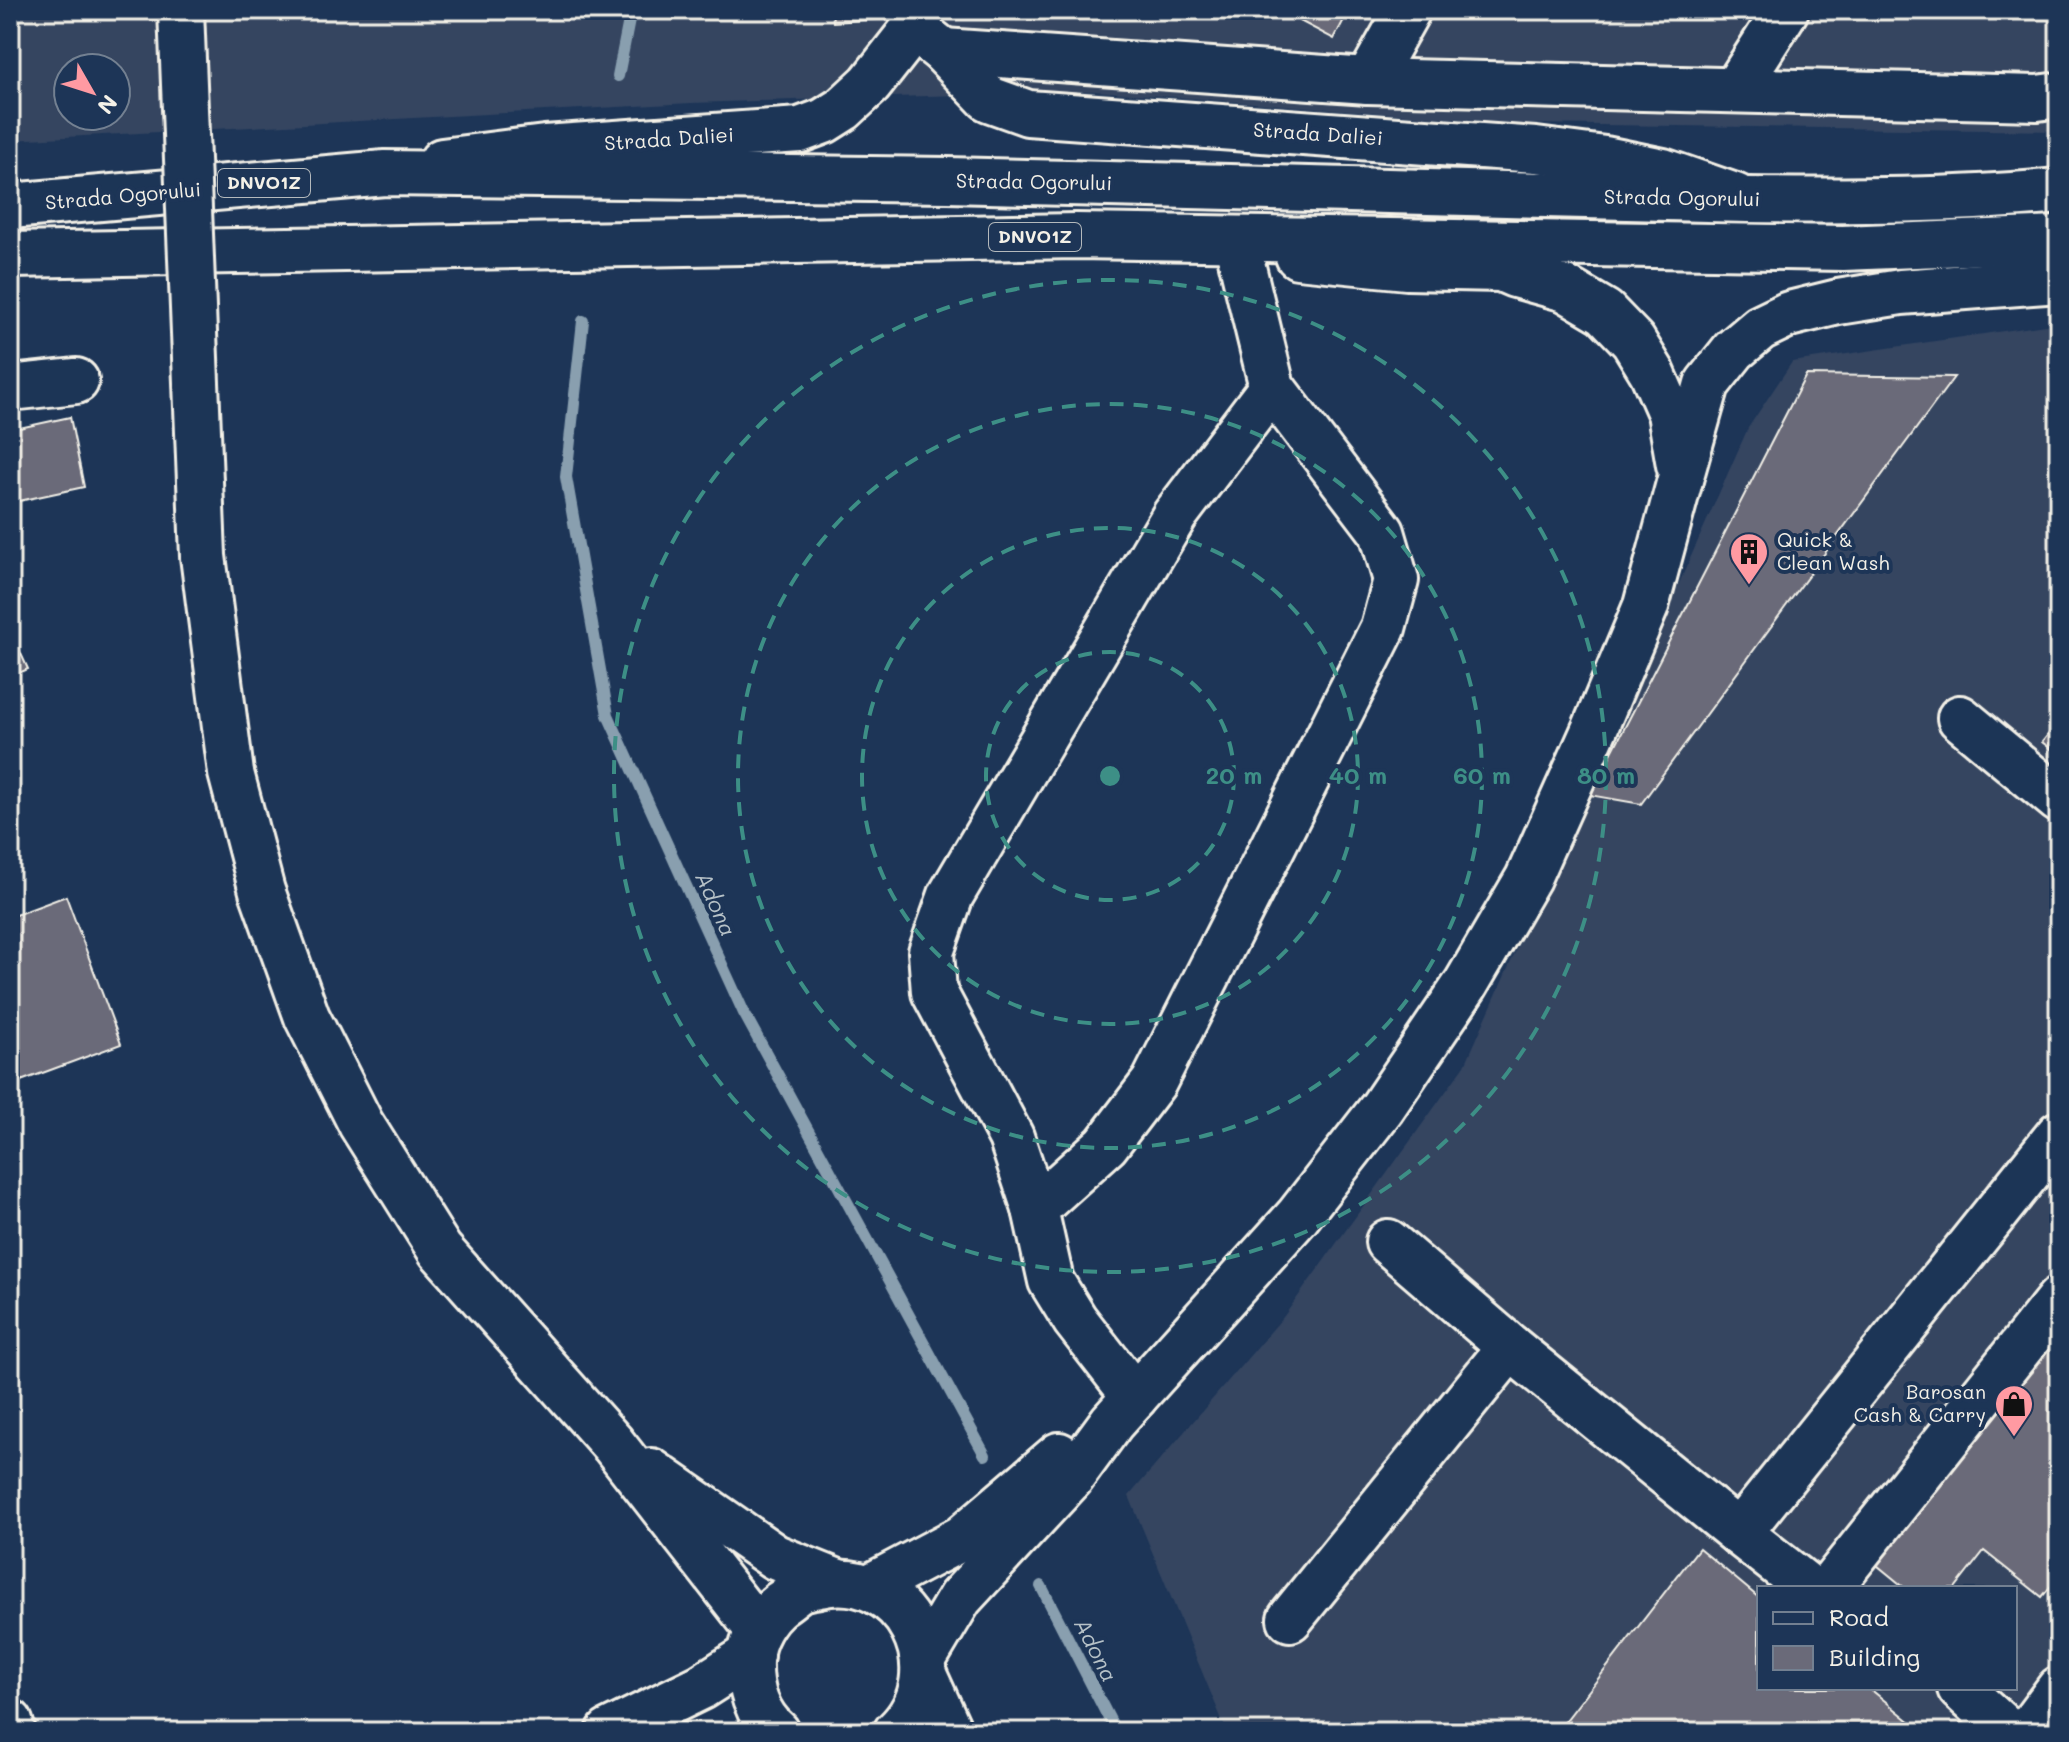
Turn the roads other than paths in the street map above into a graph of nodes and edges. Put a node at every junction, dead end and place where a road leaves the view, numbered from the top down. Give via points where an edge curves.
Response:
1 (181, 10) edge
2 (1408, 10) edge
3 (1786, 10) edge
4 (923, 30) edge
5 (1368, 81) junction
6 (1735, 90) junction
7 (2059, 95) edge
8 (385, 173) junction
9 (10, 189) edge
10 (2059, 191) edge
11 (144, 193) junction
12 (1748, 200) junction
13 (10, 206) edge
14 (1076, 236) junction
15 (2059, 239) edge
16 (1239, 251) junction
17 (10, 255) edge
18 (2059, 280) edge
19 (76, 381) dead end
20 (1272, 387) junction
21 (10, 388) edge
22 (1681, 476) junction
23 (1960, 718) dead end
24 (2059, 800) edge
25 (2059, 1134) edge
26 (1035, 1209) junction
27 (1388, 1242) dead end
28 (2059, 1299) edge
29 (1510, 1347) junction
30 (1124, 1409) junction
31 (613, 1444) junction
32 (1739, 1533) junction
33 (852, 1584) junction
34 (1806, 1586) edge
35 (1831, 1586) edge
36 (1290, 1619) dead end
37 (754, 1643) junction
38 (923, 1668) junction
39 (2059, 1689) edge
40 (1962, 1690) edge
41 (10, 1722) edge
42 (760, 1730) edge
43 (13, 1732) edge
44 (609, 1732) edge
45 (896, 1732) edge
46 (950, 1732) edge
47 (2008, 1732) edge
48 (2027, 1732) edge

1 - 31 main road, bridge via 203,556 231,773 262,891 307,1017 361,1124 440,1250
2 - 5 main road
3 - 6 main road
4 - 5 main road
4 - 8 main road, Strada Daliei via 843,109 800,130 545,148
4 - 12 main road, Strada Daliei via 989,99 1028,113 1536,150 1663,171
5 - 6 main road
6 - 7 main road
8 - 11 main road, Strada Ogorului / DNVO1Z
8 - 12 main road, Strada Ogorului / DNVO1Z via 948,180
9 - 11 main road
10 - 12 main road, Strada Ogorului / DNVO1Z via 1862,201
11 - 13 main road, Strada Ogorului / DNVO1Z
14 - 15 main road, DNVO1Z via 1843,248
14 - 16 main road
14 - 17 main road, DNVO1Z
16 - 20 main road
16 - 22 main road via 1407,267 1501,269 1566,289 1605,312 1633,341 1670,413
18 - 22 main road via 1838,302 1789,314 1760,328 1707,384
19 - 21 main road
20 - 26 main road via 1175,515 951,895 931,952 934,992 1011,1137
20 - 26 main road via 1382,532 1396,580 1383,628 1154,1082 1106,1145
22 - 30 main road via 1646,606 1601,715 1528,878 1466,984 1382,1108 1298,1216
23 - 24 main road
25 - 32 main road
26 - 30 main road via 1051,1281
27 - 29 main road
28 - 35 main road
29 - 32 main road
29 - 36 main road
30 - 33 main road via 1059,1455 962,1538
30 - 38 main road via 1071,1478 960,1598
31 - 33 main road via 766,1552
31 - 37 main road
32 - 34 main road
33 - 37 main road via 801,1589 773,1609
33 - 38 main road via 898,1606 913,1626
37 - 42 main road via 750,1680
37 - 44 main road via 701,1687
38 - 45 main road via 919,1700
38 - 46 main road
39 - 48 main road
40 - 47 main road
41 - 43 main road

